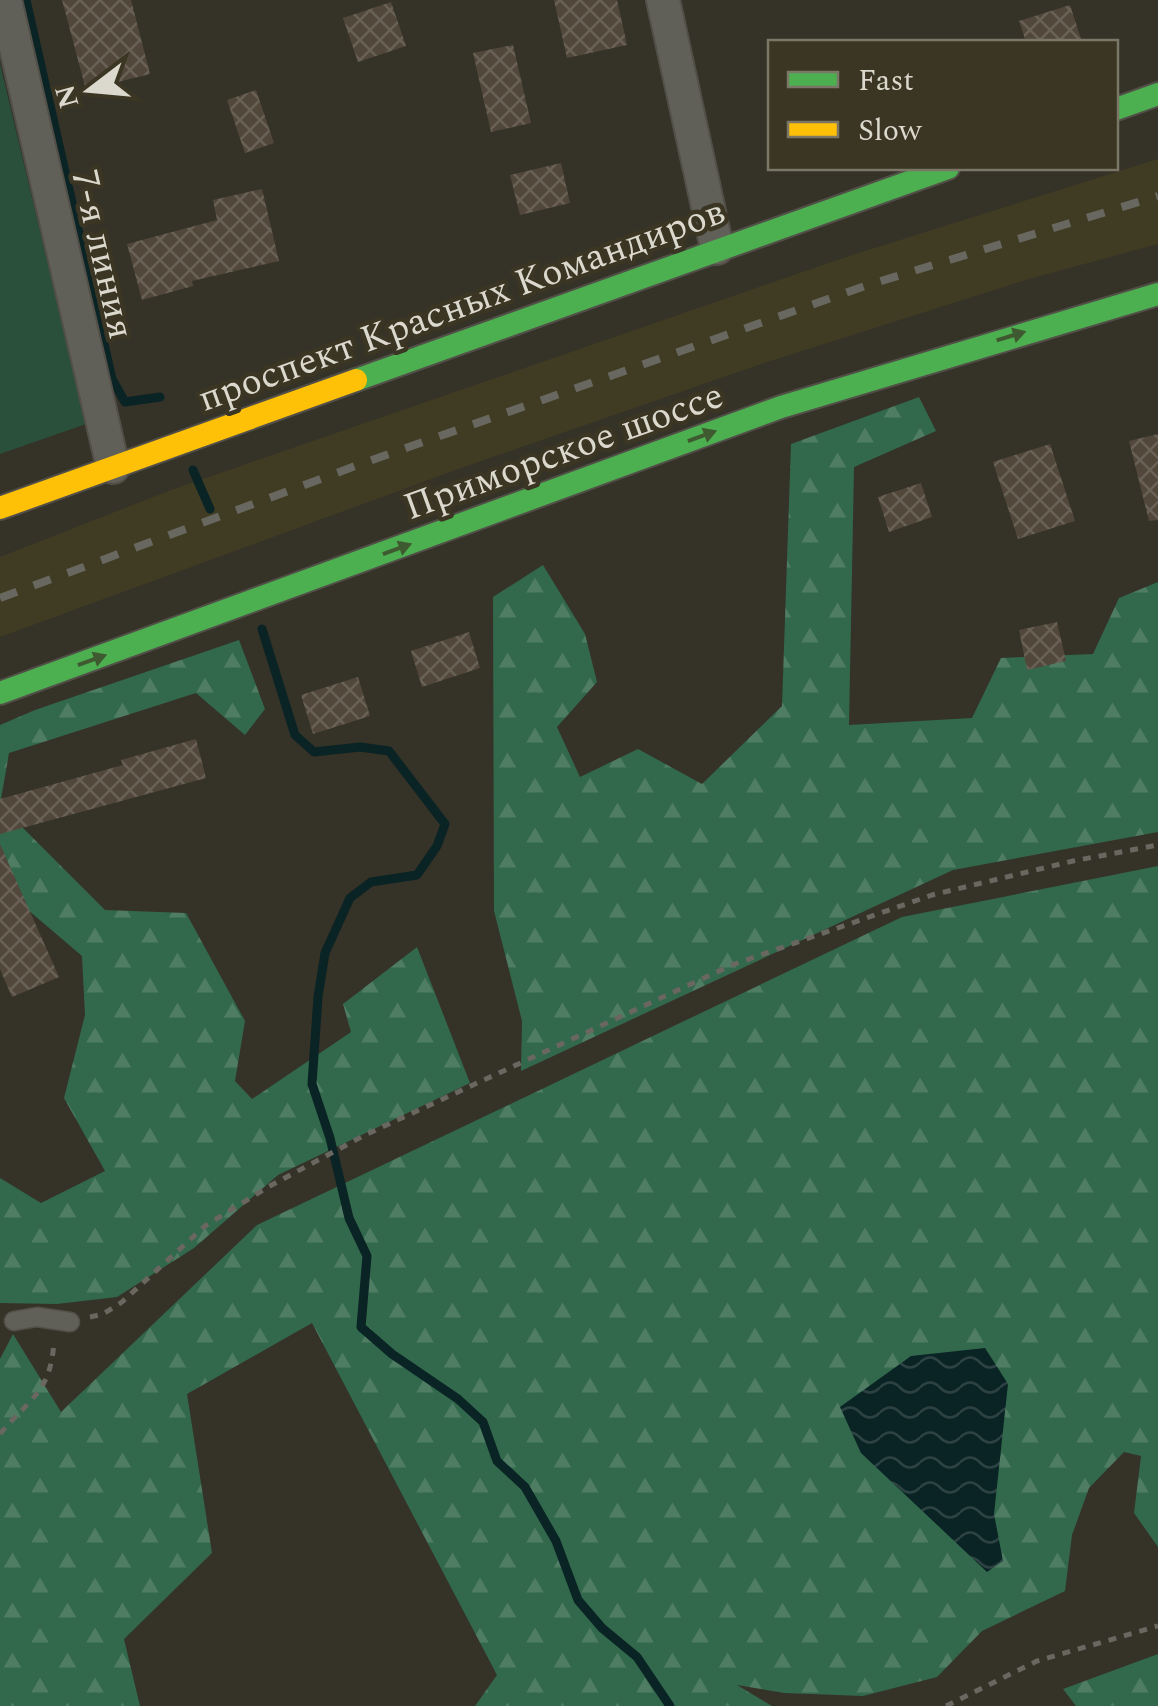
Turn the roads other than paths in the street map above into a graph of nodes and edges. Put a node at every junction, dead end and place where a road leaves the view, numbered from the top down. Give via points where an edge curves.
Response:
1 (4, 0) edge
2 (663, 0) edge
3 (1158, 94) edge
4 (1118, 108) edge
5 (942, 170) edge
6 (717, 248) junction
7 (1158, 294) edge
8 (112, 467) junction
9 (0, 508) edge
10 (0, 693) edge
11 (14, 1321) dead end
12 (70, 1322) road end

1 - 8 street, 7-я линия
2 - 6 street
3 - 4 main road
5 - 6 main road, проспект Красных Командиров
6 - 8 main road, проспект Красных Командиров
10 -> 7 main road, Приморское шоссе via 781,406
8 - 9 main road, проспект Красных Командиров
11 - 12 lane

